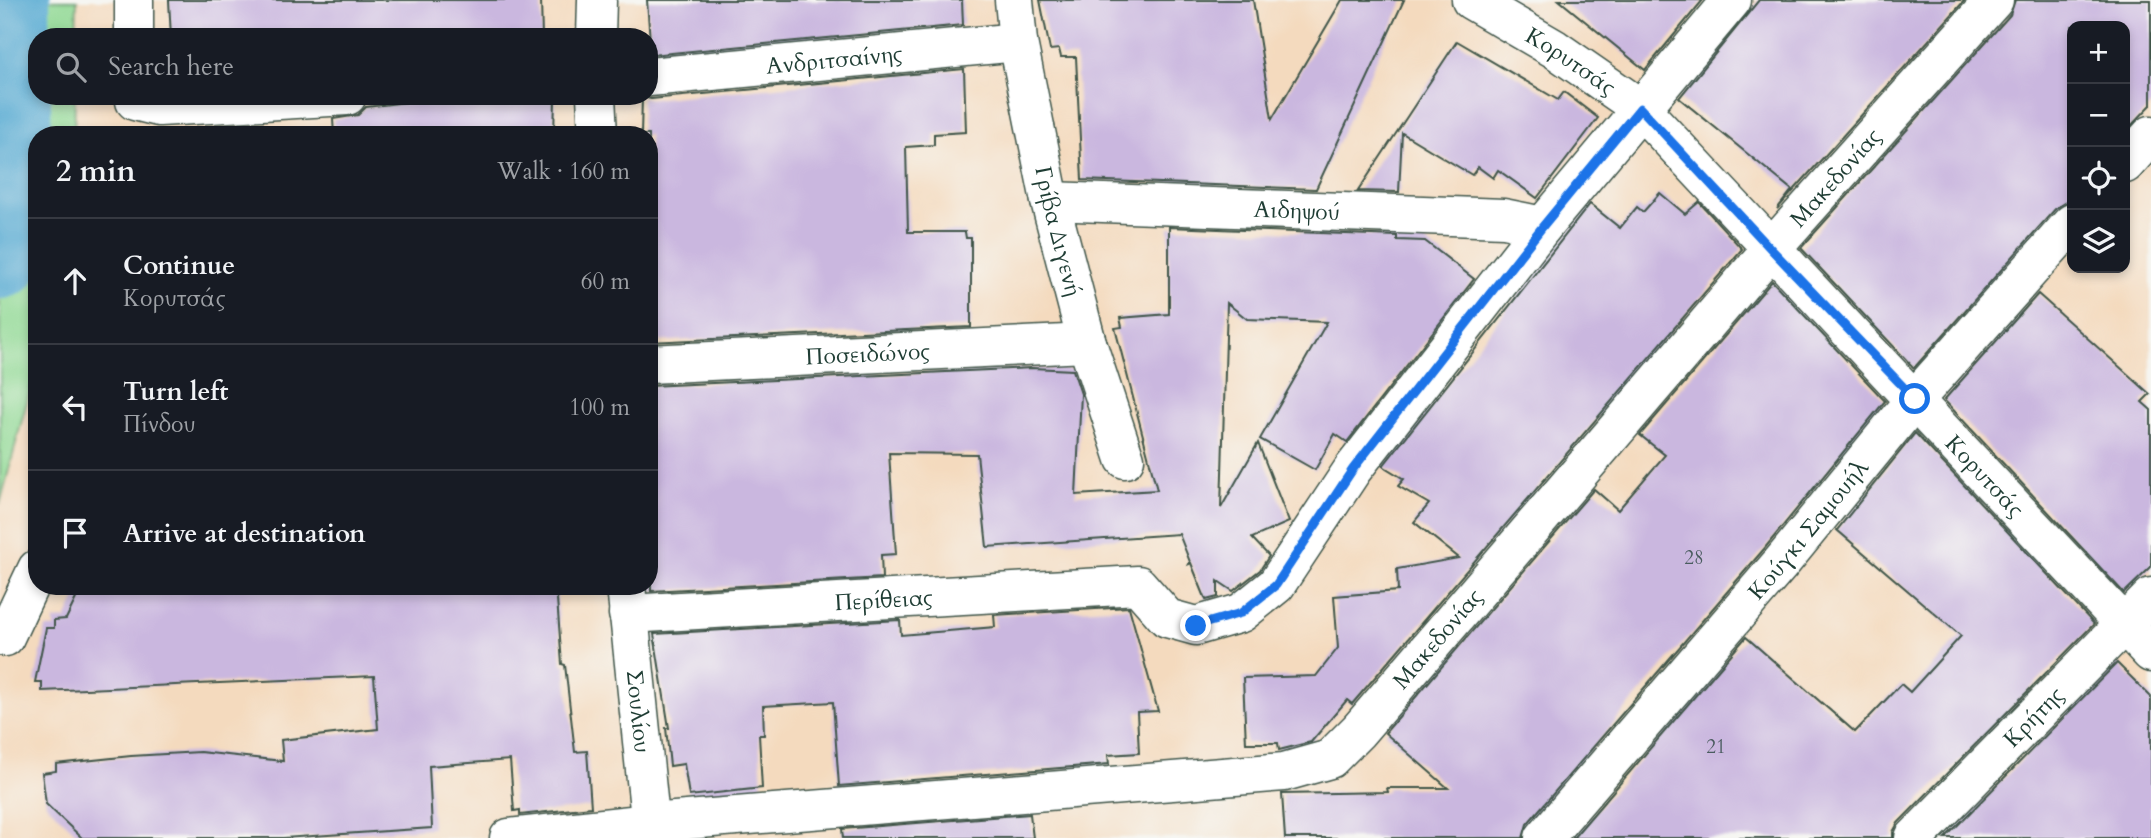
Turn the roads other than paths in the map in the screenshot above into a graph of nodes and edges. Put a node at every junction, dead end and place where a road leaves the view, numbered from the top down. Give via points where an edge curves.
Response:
1 (134, 0) edge
2 (597, 0) edge
3 (1014, 0) edge
4 (1471, 0) edge
5 (1732, 0) edge
6 (1994, 0) edge
7 (134, 28) edge
8 (596, 28) edge
9 (1018, 42) junction
10 (658, 76) edge
11 (153, 105) edge
12 (193, 105) edge
13 (596, 105) edge
14 (1640, 108) junction
15 (598, 126) edge
16 (2151, 135) edge
17 (2130, 158) edge
18 (1050, 201) junction
19 (1543, 226) junction
20 (2067, 229) edge
21 (1771, 249) junction
22 (1087, 344) junction
23 (658, 364) edge
24 (1915, 399) junction
25 (1125, 459) dead end
26 (28, 588) edge
27 (2151, 597) edge
28 (627, 600) edge
29 (2124, 623) junction
30 (5, 638) dead end
31 (2151, 653) edge
32 (651, 831) edge
33 (509, 838) edge
34 (1544, 838) edge
35 (1914, 838) edge

1 - 7 street
2 - 8 street
3 - 9 street, Γρίβα Διγενή
4 - 14 street, Κορυτσάς via 1555,49
5 - 14 street
6 - 21 street, Μακεδονίας
9 - 10 street, Ανδριτσαίνης
9 - 18 street, Γρίβα Διγενή
11 - 12 street
13 - 15 street
14 - 19 street
14 - 21 street, Κορυτσάς
16 - 17 street
18 - 19 street, Αιδηψού via 1504,218
18 - 22 street, Γρίβα Διγενή
19 - 28 street, Περίθειας via 1353,469 1276,585 1241,613 1196,626 1167,618 1138,585
20 - 24 street, Κούγκι Σαμουήλ
21 - 24 street, Κορυτσάς
21 - 32 street, Μακεδονίας via 1330,759 1284,772
22 - 23 street, Ποσειδώνος
22 - 25 street, Γρίβα Διγενή
24 - 29 street, Κορυτσάς
24 - 34 street, Κούγκι Σαμουήλ via 1781,563
26 - 30 street
27 - 29 street, Κρήτης
28 - 32 street, Σουλίου
29 - 31 street, Κορυτσάς
29 - 35 street, Κρήτης
32 - 33 street, Μακεδονίας

